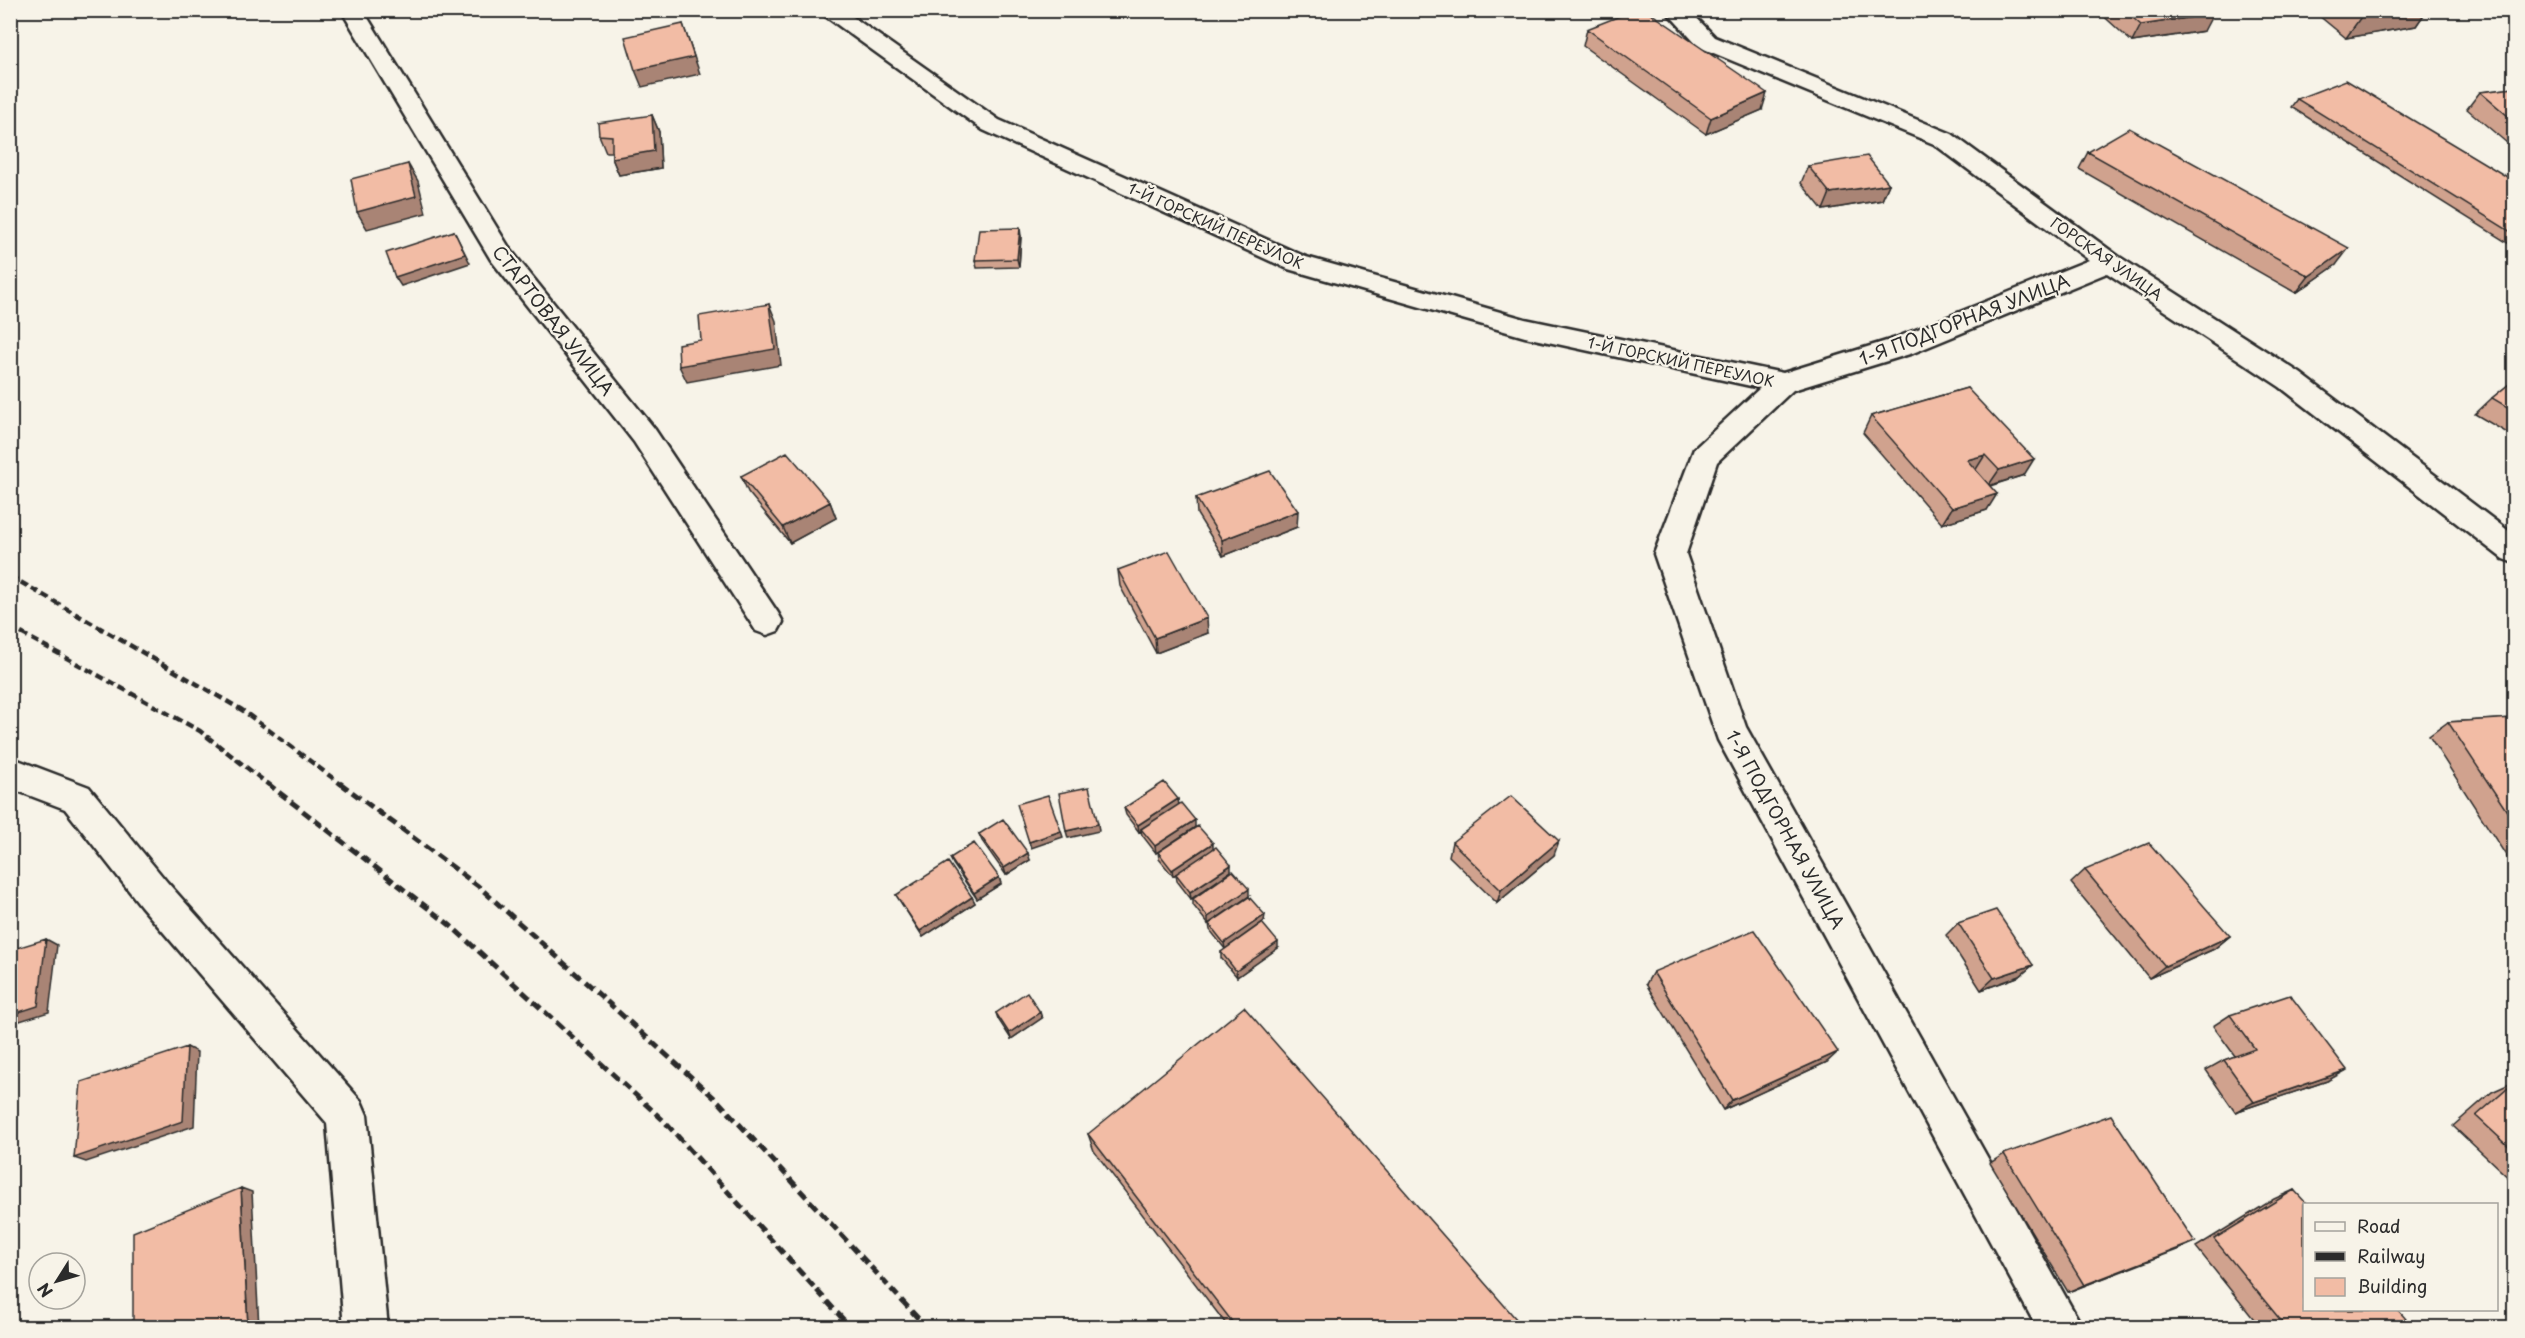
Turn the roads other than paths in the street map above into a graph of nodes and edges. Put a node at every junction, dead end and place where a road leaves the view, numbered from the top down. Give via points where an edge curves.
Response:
1 (351, 10) edge
2 (828, 10) edge
3 (1676, 10) edge
4 (2109, 262) junction
5 (1783, 383) junction
6 (2514, 551) edge
7 (767, 622) dead end
8 (10, 772) edge
9 (366, 1328) edge
10 (2061, 1328) edge

1 - 7 street, СТАРТОВАЯ УЛИЦА via 500,254 644,435
2 - 5 street, 1-Й ГОРСКИЙ ПЕРЕУЛОК via 991,125 1297,263 1525,328
3 - 4 street, ГОРСКАЯ УЛИЦА via 1707,42 1943,139
4 - 5 street, 1-Я ПОДГОРНАЯ УЛИЦА via 1903,346
4 - 6 street, ГОРСКАЯ УЛИЦА via 2290,380
5 - 10 street, 1-Я ПОДГОРНАЯ УЛИЦА via 1704,457 1670,554 1730,730
8 - 9 street via 77,798 154,894 346,1115

